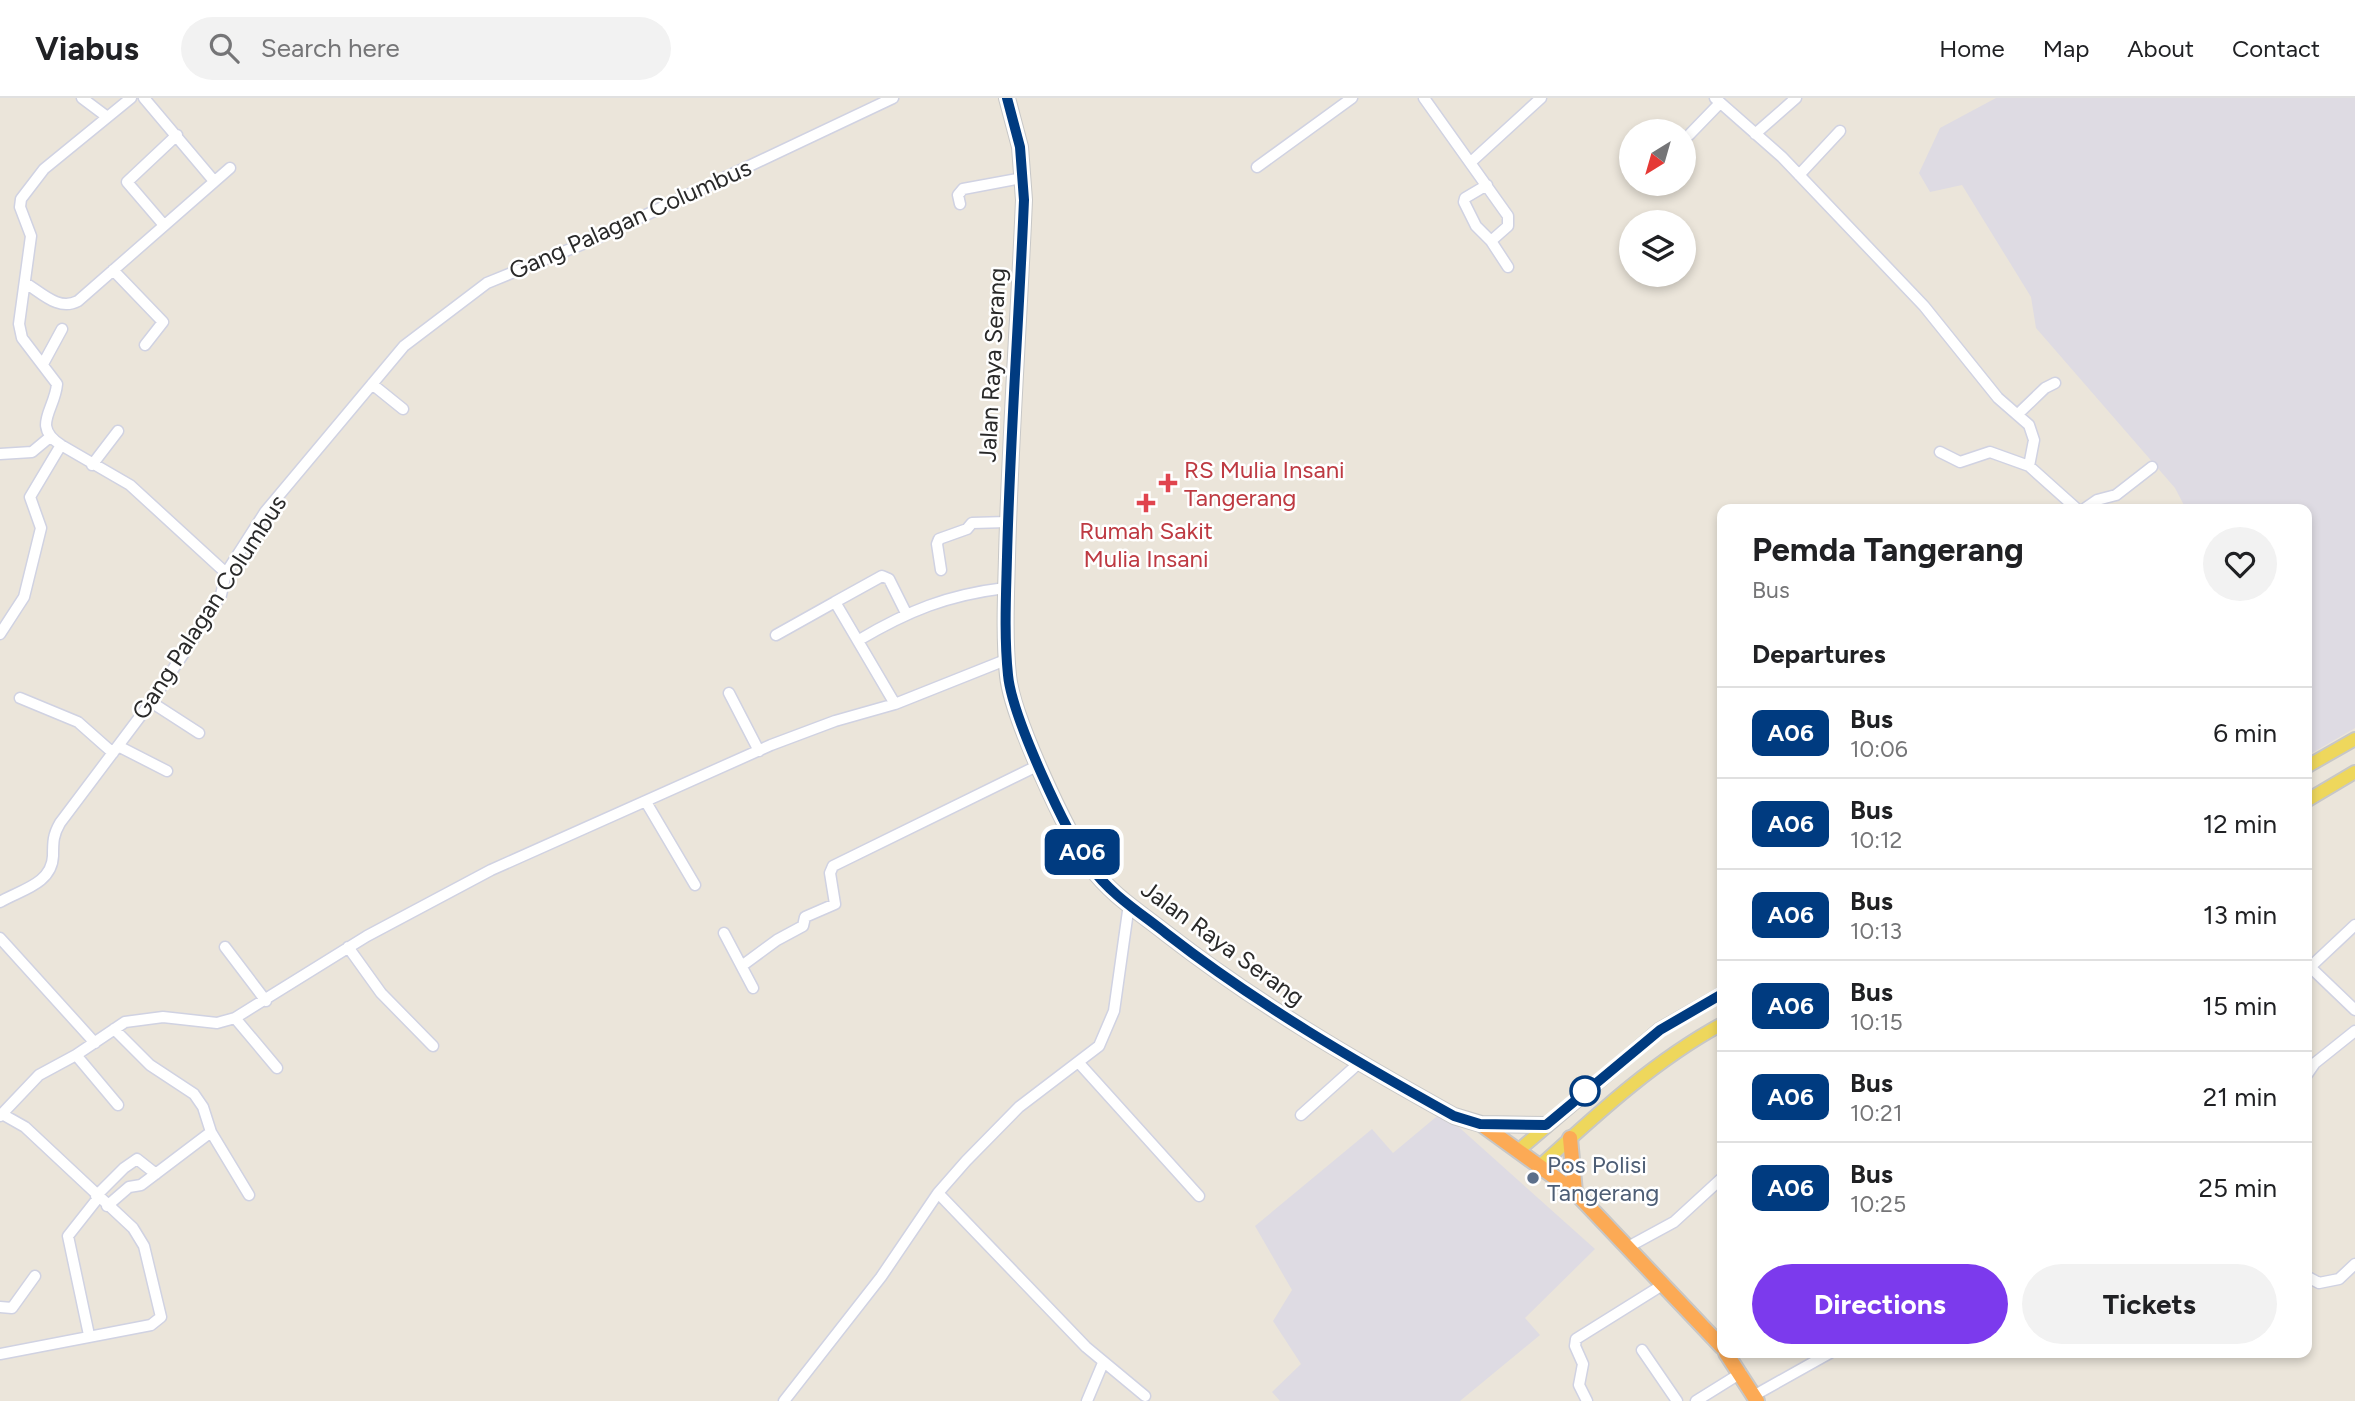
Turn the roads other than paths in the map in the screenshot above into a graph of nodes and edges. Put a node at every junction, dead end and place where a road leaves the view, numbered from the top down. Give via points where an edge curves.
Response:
1 (82, 98) edge
2 (131, 98) edge
3 (144, 98) edge
4 (893, 98) edge
5 (999, 98) edge
6 (1007, 98) edge
7 (1352, 98) edge
8 (1424, 98) edge
9 (1541, 98) edge
10 (1796, 98) edge
11 (1718, 100) edge
12 (106, 116) junction
13 (1696, 127) edge
14 (1840, 131) dead end
15 (1755, 134) junction
16 (177, 135) junction
17 (1020, 147) junction
18 (1471, 162) junction
19 (1257, 167) dead end
20 (230, 168) dead end
21 (1799, 175) junction
22 (1022, 177) junction
23 (214, 181) junction
24 (1487, 185) junction
25 (960, 204) dead end
26 (163, 224) junction
27 (1491, 241) junction
28 (1508, 267) dead end
29 (113, 270) junction
30 (27, 284) junction
31 (62, 329) dead end
32 (145, 345) dead end
33 (43, 364) junction
34 (2055, 383) dead end
35 (372, 384) junction
36 (403, 409) dead end
37 (2018, 414) junction
38 (118, 431) dead end
39 (50, 437) junction
40 (61, 445) junction
41 (1940, 452) dead end
42 (0, 454) edge
43 (92, 465) junction
44 (2029, 466) junction
45 (2152, 467) dead end
46 (2071, 504) edge
47 (2091, 504) edge
48 (1007, 522) junction
49 (941, 570) dead end
50 (226, 573) junction
51 (1005, 588) junction
52 (835, 603) junction
53 (906, 612) junction
54 (0, 634) edge
55 (776, 635) dead end
56 (859, 640) junction
57 (1008, 659) junction
58 (729, 693) dead end
59 (19, 698) dead end
60 (151, 702) junction
61 (895, 704) junction
62 (199, 733) dead end
63 (2355, 739) edge
64 (115, 749) junction
65 (758, 751) junction
66 (2312, 764) edge
67 (1039, 765) junction
68 (167, 771) dead end
69 (2355, 772) edge
70 (2312, 797) edge
71 (646, 802) junction
72 (695, 885) dead end
73 (0, 902) edge
74 (1129, 904) junction
75 (2355, 925) edge
76 (724, 933) dead end
77 (0, 938) edge
78 (225, 947) dead end
79 (348, 947) junction
80 (2312, 963) edge
81 (743, 965) junction
82 (2312, 971) edge
83 (753, 988) dead end
84 (1717, 998) edge
85 (266, 1001) junction
86 (2355, 1010) edge
87 (235, 1018) junction
88 (1717, 1027) edge
89 (114, 1029) junction
90 (2355, 1031) edge
91 (96, 1043) junction
92 (433, 1046) dead end
93 (76, 1055) junction
94 (1079, 1063) junction
95 (1359, 1063) junction
96 (2312, 1067) edge
97 (277, 1068) dead end
98 (118, 1105) dead end
99 (1, 1115) edge
100 (1301, 1115) dead end
101 (1480, 1124) junction
102 (1546, 1125) junction
103 (211, 1132) junction
104 (1570, 1138) junction
105 (1519, 1150) junction
106 (1540, 1166) junction
107 (156, 1174) junction
108 (1717, 1183) edge
109 (1575, 1192) junction
110 (938, 1193) junction
111 (248, 1195) dead end
112 (1199, 1196) dead end
113 (97, 1197) junction
114 (107, 1206) junction
115 (1628, 1247) junction
116 (2355, 1264) edge
117 (35, 1276) dead end
118 (2312, 1279) edge
119 (1664, 1284) junction
120 (0, 1307) edge
121 (89, 1335) junction
122 (1717, 1342) edge
123 (1642, 1350) dead end
124 (0, 1354) edge
125 (1730, 1358) edge
126 (1822, 1358) edge
127 (1103, 1363) junction
128 (1741, 1373) junction
129 (1144, 1396) dead end
130 (1756, 1398) edge
131 (1091, 1400) edge
132 (784, 1401) edge
133 (1587, 1401) edge
134 (1676, 1401) edge
135 (1696, 1401) edge

1 - 12 street
2 - 12 street
3 - 16 street
4 - 35 street, Gang Palagan Columbus via 595,239 486,282 404,346
5 - 17 highway
6 - 17 highway, Jalan Raya Serang
7 - 19 street
8 - 18 street
9 - 18 street
10 - 15 street
11 - 13 street
11 - 15 street
12 - 30 street via 44,169 21,198 32,236
14 - 21 street
15 - 21 street
16 - 23 street
16 - 26 street via 127,182
17 - 22 highway, Jalan Raya Serang
18 - 24 street
20 - 23 street
21 - 37 street via 1924,306 1998,398
22 - 25 street via 963,190 958,195
22 - 48 highway, Jalan Raya Serang
23 - 26 street
24 - 27 street via 1510,221
24 - 27 street via 1464,202 1476,226
26 - 29 street
27 - 28 street
29 - 30 street via 70,306
29 - 32 street via 163,322
30 - 33 street via 19,324 22,338
31 - 33 street
33 - 39 street via 57,384 46,426
34 - 37 street
35 - 36 street
35 - 50 street, Gang Palagan Columbus via 265,512
37 - 44 street via 2033,432
38 - 43 street
39 - 40 street
39 - 42 street via 32,452
40 - 43 street
40 - 54 street via 30,497 41,528 24,597
41 - 44 street via 1961,462 1990,452
43 - 50 street via 130,485
44 - 46 street
45 - 47 street via 2116,495
48 - 49 street via 972,523 939,539
48 - 51 highway, Jalan Raya Serang
50 - 60 street, Gang Palagan Columbus via 221,595
51 - 53 street via 977,591
51 - 57 highway, Jalan Raya Serang
52 - 53 street via 882,576 889,579
52 - 55 street
52 - 56 street
53 - 56 street
56 - 61 street
57 - 61 street
57 - 67 highway, Jalan Raya Serang via 1008,678
58 - 65 street
59 - 64 street via 78,722
60 - 62 street
60 - 64 street, Gang Palagan Columbus
61 - 65 street
63 - 66 main road
64 - 68 street
64 - 73 street, Gang Palagan Columbus via 53,835 48,874
65 - 71 street
67 - 74 highway, Jalan Raya Serang via 1091,868
67 - 81 street via 833,866 835,904 805,917 803,926
69 - 70 main road
71 - 72 street
71 - 79 street via 491,870
74 - 94 street via 1114,1011 1099,1046
74 - 95 highway, Jalan Raya Serang via 1279,1016
75 - 80 street
76 - 81 street
77 - 91 street
78 - 85 street
79 - 85 street
79 - 92 street via 381,993
81 - 83 street
82 - 86 street
84 - 102 main road via 1660,1030
85 - 87 street
87 - 89 street via 217,1023 140,1018
87 - 97 street
88 - 104 main road via 1677,1051
89 - 91 street
89 - 103 street via 150,1065 194,1094
90 - 96 street
91 - 93 street
93 - 98 street
93 - 99 street via 38,1075
94 - 110 street via 1019,1107
94 - 112 street
95 - 100 street
95 - 101 highway, Jalan Raya Serang via 1454,1116
99 - 113 street via 25,1127
101 - 102 highway
101 - 105 highway, Jalan Raya Serang
102 - 105 main road
103 - 107 street
103 - 111 street
104 - 106 main road
104 - 109 highway
105 - 106 highway, Jalan Raya Serang
106 - 109 highway, Jalan Raya Serang
107 - 113 street via 138,1159
107 - 114 street via 129,1187
108 - 115 street via 1674,1222
109 - 115 highway, Jalan Raya Serang
110 - 127 street
110 - 132 street via 881,1277
113 - 114 street
113 - 121 street via 68,1236
114 - 121 street via 144,1246 161,1317 151,1325
115 - 119 highway, Jalan Raya Serang
116 - 118 street via 2339,1279 2319,1283
117 - 120 street via 13,1307
119 - 122 highway, Jalan Raya Serang
119 - 133 street via 1576,1339 1583,1364 1579,1385
121 - 124 street
123 - 134 street
125 - 128 highway
126 - 130 street
127 - 129 street
127 - 131 street
128 - 130 highway
128 - 135 street

